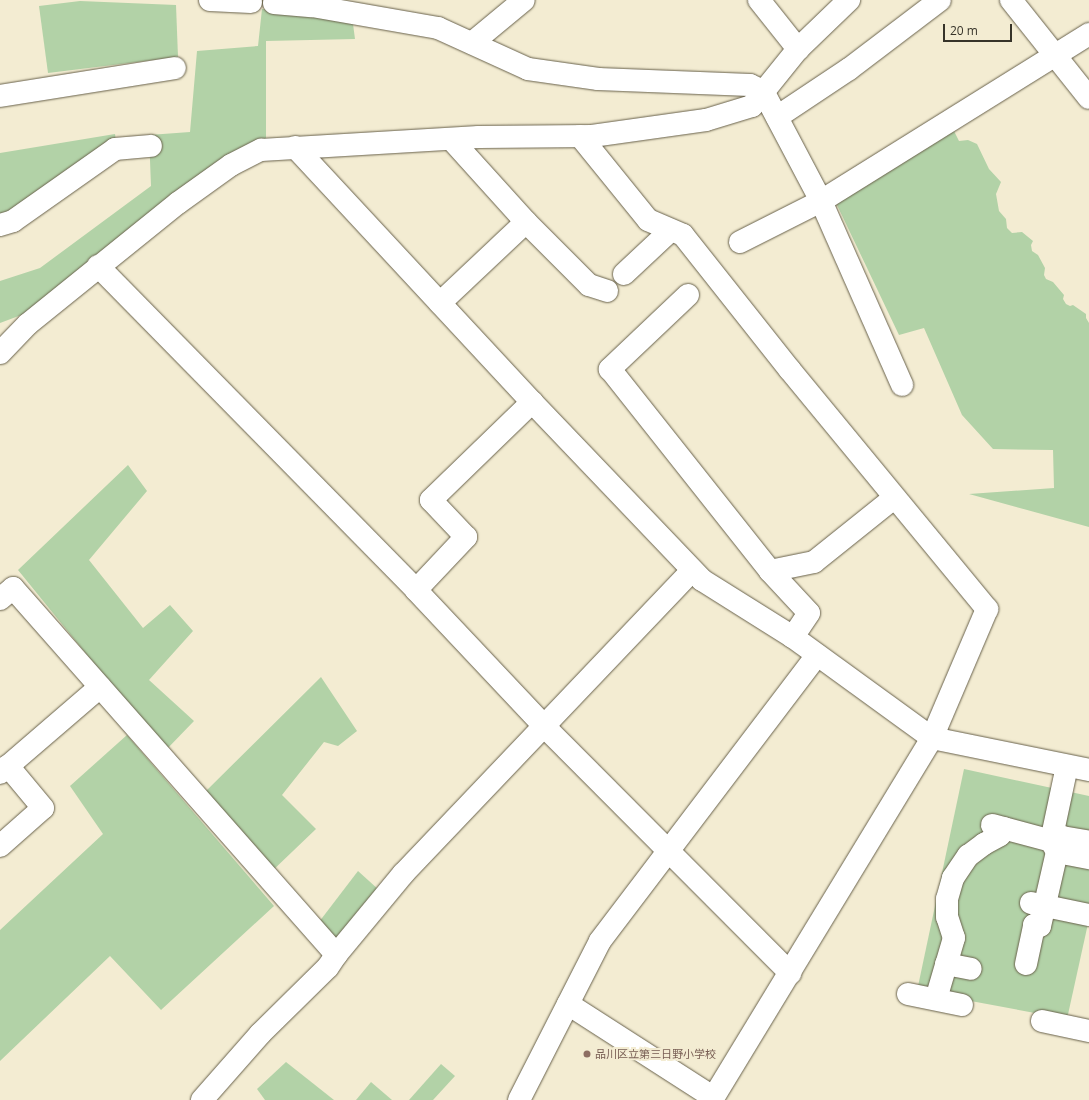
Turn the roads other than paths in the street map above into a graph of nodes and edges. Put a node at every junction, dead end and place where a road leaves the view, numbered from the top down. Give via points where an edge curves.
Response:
1 (210, 0) edge
2 (524, 0) edge
3 (758, 0) edge
4 (849, 0) edge
5 (940, 0) edge
6 (1011, 0) edge
7 (251, 2) dead end
8 (274, 3) dead end
9 (313, 3) edge
10 (1089, 34) edge
11 (472, 43) junction
12 (798, 49) junction
13 (1057, 55) junction
14 (175, 68) dead end
15 (763, 91) junction
16 (0, 96) edge
17 (1089, 98) edge
18 (777, 117) junction
19 (580, 136) junction
20 (451, 138) junction
21 (151, 146) dead end
22 (295, 147) junction
23 (820, 201) junction
24 (526, 222) junction
25 (0, 225) edge
26 (671, 230) junction
27 (740, 242) dead end
28 (98, 266) junction
29 (624, 274) dead end
30 (607, 291) dead end
31 (688, 295) dead end
32 (440, 303) junction
33 (2, 348) edge
34 (902, 386) dead end
35 (532, 402) junction
36 (894, 498) junction
37 (692, 570) junction
38 (770, 571) junction
39 (416, 590) junction
40 (0, 600) edge
41 (793, 637) junction
42 (817, 655) junction
43 (100, 687) junction
44 (544, 726) junction
45 (932, 738) junction
46 (1067, 766) junction
47 (4, 770) edge
48 (1089, 770) edge
49 (1089, 842) edge
50 (0, 846) edge
51 (1054, 846) junction
52 (668, 851) junction
53 (1089, 858) edge
54 (1038, 904) junction
55 (1089, 915) edge
56 (336, 955) junction
57 (946, 964) junction
58 (1026, 964) dead end
59 (971, 969) dead end
60 (790, 973) junction
61 (908, 994) dead end
62 (936, 1000) junction
63 (568, 1004) junction
64 (962, 1005) dead end
65 (1042, 1021) dead end
66 (1089, 1031) edge
67 (712, 1099) edge
68 (202, 1100) edge
69 (519, 1100) edge

1 - 7 street
2 - 11 street
3 - 12 street
4 - 12 street
5 - 18 street via 849,69
6 - 13 street
8 - 9 street
9 - 11 street via 438,28
10 - 13 street
11 - 15 street via 528,69 598,79 750,84
12 - 15 street
13 - 17 street
13 - 23 street
14 - 16 street
15 - 18 street
15 - 19 street via 752,106 706,120
18 - 23 street
19 - 20 street
19 - 26 street via 648,220
20 - 22 street
20 - 24 street
21 - 25 street via 115,149 13,221
22 - 28 street via 261,150 231,166 178,203
22 - 32 street
23 - 27 street
23 - 34 street
24 - 30 street via 589,285
24 - 32 street
26 - 29 street
26 - 36 street via 683,235
28 - 33 street
28 - 39 street
31 - 38 street via 610,369
32 - 35 street
35 - 37 street
35 - 39 street via 431,500 466,538
36 - 38 street via 814,562
36 - 45 street via 987,609
37 - 41 street via 702,580
37 - 44 street
38 - 41 street via 809,613
39 - 44 street
40 - 43 street via 13,588
41 - 42 street
42 - 45 street
42 - 52 street
43 - 47 street
43 - 56 street
44 - 52 street
44 - 56 street via 403,874
45 - 46 street
45 - 60 street
46 - 48 street
46 - 51 street
47 - 50 street via 43,808
49 - 51 street via 1062,837
51 - 53 street
51 - 54 street
51 - 57 street via 998,826 1000,835 968,856 953,878 947,898 947,917 954,938
52 - 60 street
52 - 63 street via 600,941
54 - 55 street
54 - 58 street via 1040,926 1034,925
56 - 68 street via 328,967 260,1034
57 - 59 street
57 - 62 street
60 - 67 street
61 - 62 street
62 - 64 street
63 - 67 street
63 - 69 street
65 - 66 street

